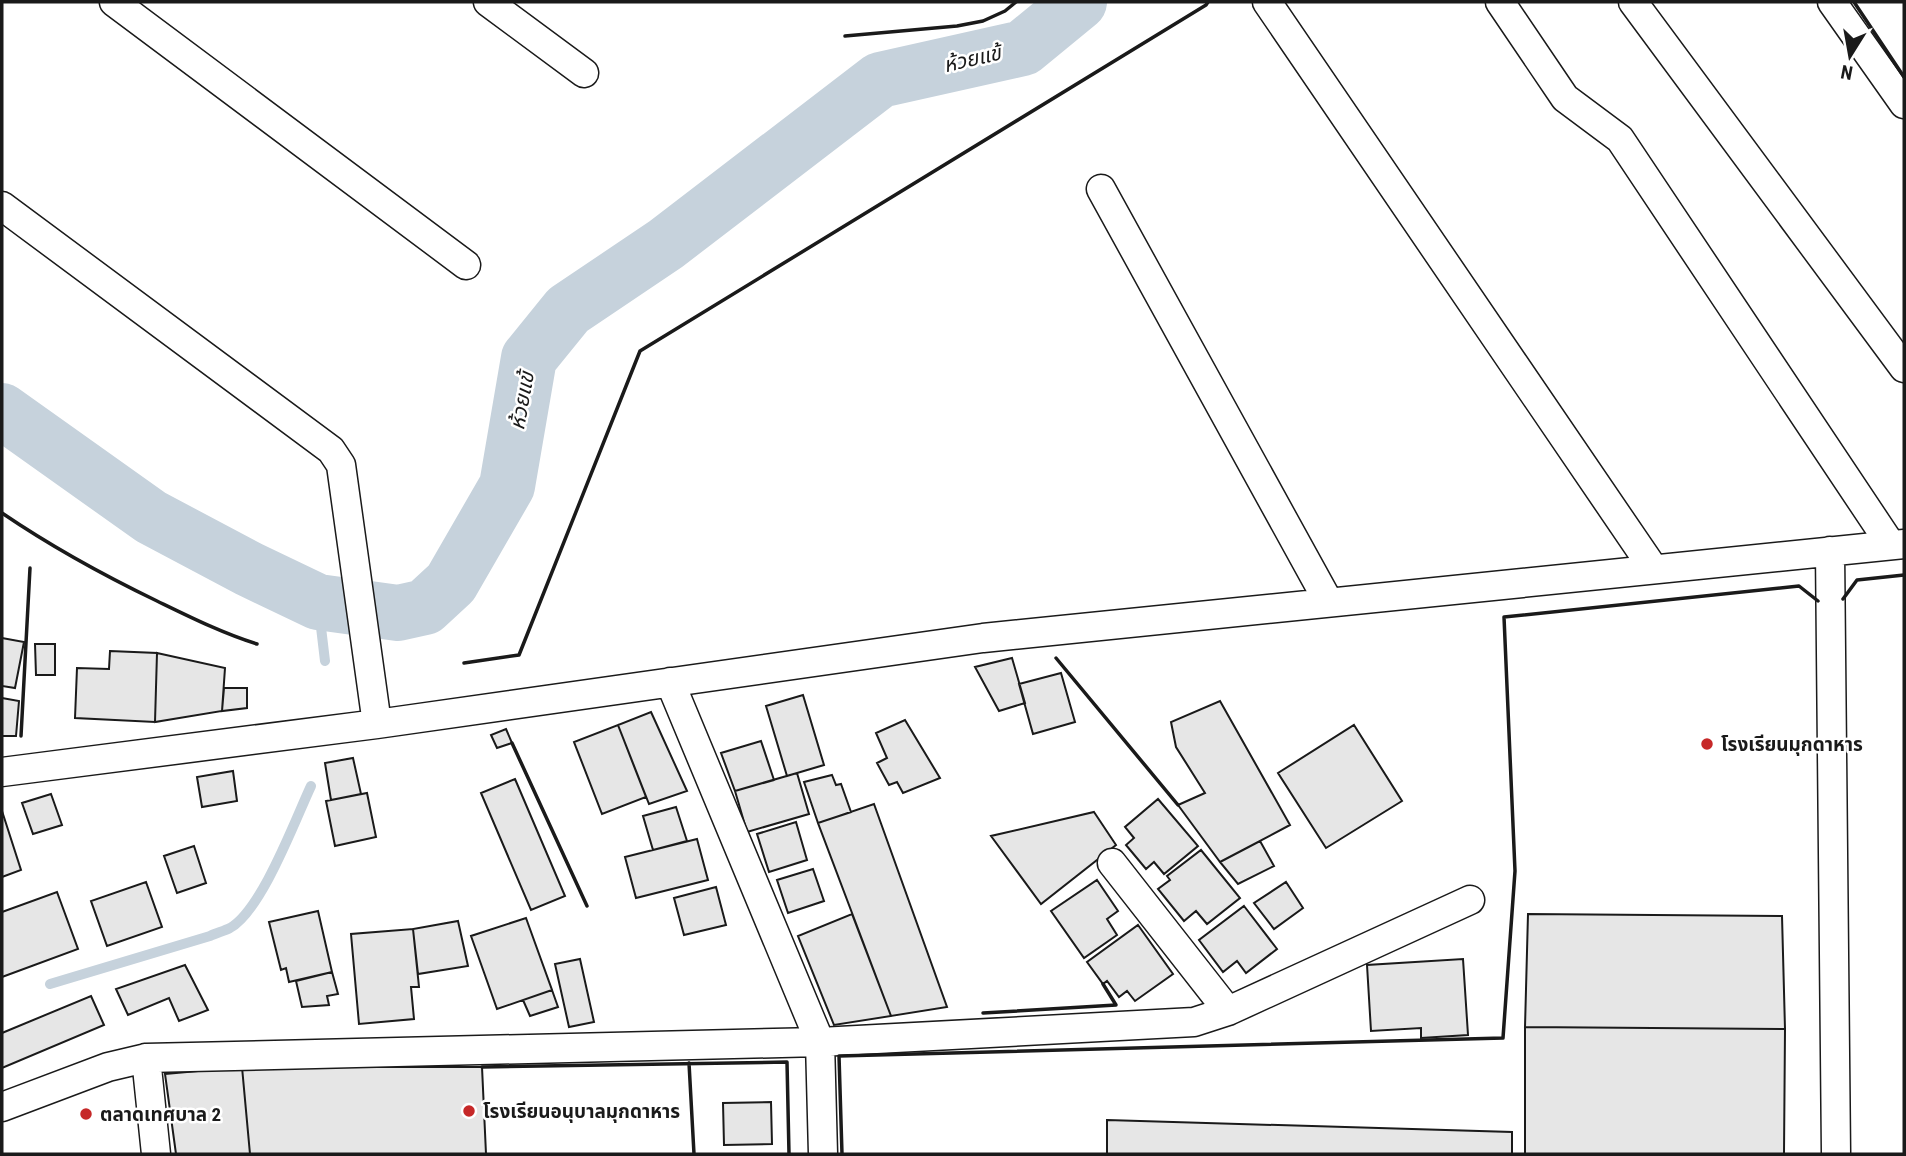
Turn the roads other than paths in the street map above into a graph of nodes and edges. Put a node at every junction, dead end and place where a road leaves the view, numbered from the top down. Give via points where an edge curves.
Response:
1 (114, 2) edge
2 (488, 2) edge
3 (1267, 2) edge
4 (1500, 2) edge
5 (1633, 2) edge
6 (1832, 2) edge
7 (584, 74) dead end
8 (1904, 104) edge
9 (1101, 188) dead end
10 (2, 206) edge
11 (466, 265) dead end
12 (1904, 369) edge
13 (1898, 544) edge
14 (1830, 551) junction
15 (1653, 568) junction
16 (1328, 601) junction
17 (670, 682) junction
18 (377, 724) junction
19 (2, 772) edge
20 (1112, 863) dead end
21 (1470, 900) dead end
22 (1228, 1011) junction
23 (820, 1042) junction
24 (146, 1058) junction
25 (2, 1107) edge
26 (156, 1154) edge
27 (823, 1154) edge
28 (1836, 1154) edge

1 - 11 street
2 - 7 street
3 - 15 street
4 - 13 street via 1565,98 1620,139
5 - 12 street
6 - 8 street
9 - 16 street
10 - 18 street via 331,450 341,465
13 - 14 street
14 - 15 street
14 - 28 street
15 - 16 street
16 - 17 street via 983,638
17 - 18 street
17 - 23 street
18 - 19 street
20 - 22 street
21 - 22 street
22 - 23 street via 1194,1021
23 - 24 street
23 - 27 street
24 - 25 street via 108,1067
24 - 26 street

